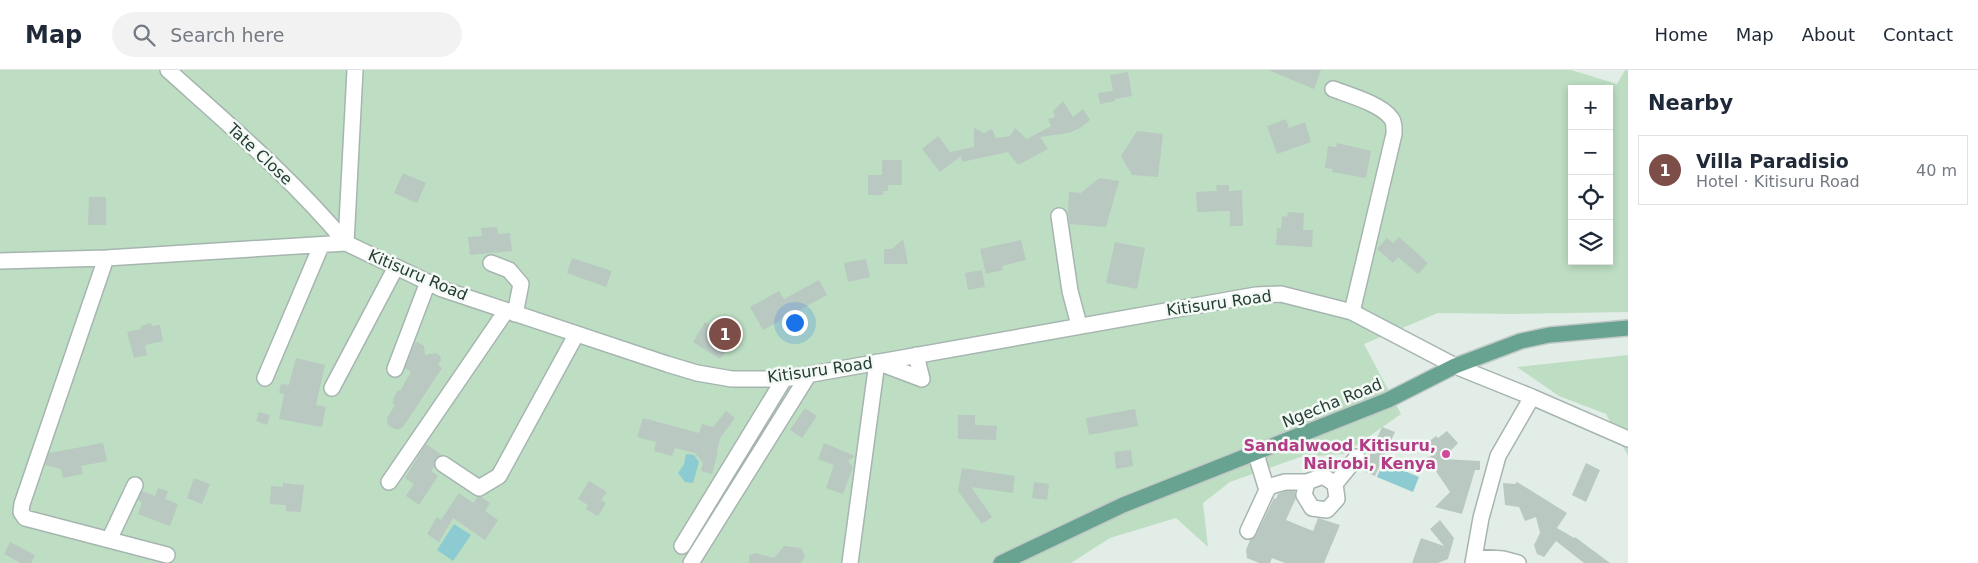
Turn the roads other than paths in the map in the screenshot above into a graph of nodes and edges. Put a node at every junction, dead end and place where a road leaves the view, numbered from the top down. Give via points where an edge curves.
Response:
1 (168, 70) edge
2 (355, 70) edge
3 (1333, 89) dead end
4 (1059, 216) dead end
5 (346, 243) junction
6 (321, 246) junction
7 (106, 258) junction
8 (0, 261) edge
9 (490, 264) dead end
10 (396, 267) junction
11 (428, 282) junction
12 (511, 312) junction
13 (1352, 312) junction
14 (1079, 325) junction
15 (1628, 328) edge
16 (576, 335) junction
17 (916, 356) junction
18 (877, 362) junction
19 (1455, 366) junction
20 (395, 369) dead end
21 (809, 374) junction
22 (265, 378) dead end
23 (784, 379) junction
24 (332, 388) dead end
25 (1532, 397) junction
26 (1628, 440) edge
27 (1255, 451) junction
28 (1357, 457) dead end
29 (443, 464) dead end
30 (389, 482) dead end
31 (1307, 482) junction
32 (1335, 484) junction
33 (135, 485) dead end
34 (1267, 490) junction
35 (1248, 531) dead end
36 (109, 540) junction
37 (682, 546) dead end
38 (167, 555) dead end
39 (1474, 560) edge
40 (691, 563) edge
41 (850, 563) edge
42 (1001, 563) edge
43 (1518, 563) edge

1 - 5 street, Tate Close via 269,161
2 - 5 street
3 - 13 street via 1372,105 1391,118 1394,125
4 - 14 street via 1070,290
5 - 6 street
5 - 10 street, Kitisuru Road
6 - 7 street
6 - 22 street
7 - 8 street
7 - 36 street via 21,512 25,518
9 - 12 street via 509,270 521,284
10 - 11 street, Kitisuru Road
10 - 24 street
11 - 12 street, Kitisuru Road
11 - 20 street
12 - 16 street, Kitisuru Road
12 - 30 street
13 - 14 street, Kitisuru Road via 1297,297 1270,294
13 - 19 street, Kitisuru Road
14 - 17 street, Kitisuru Road
15 - 19 main road, Ngecha Road via 1520,341
16 - 23 street, Kitisuru Road via 705,375 732,379
16 - 29 street via 499,476 478,488
17 - 18 street, Kitisuru Road
17 - 18 street via 922,379
18 - 21 street, Kitisuru Road
18 - 41 street
19 - 25 street, Kitisuru Road
19 - 27 main road, Ngecha Road via 1388,400
21 - 23 street, Kitisuru Road
21 - 40 street
23 - 37 street
25 - 26 street, Kitisuru Road
25 - 39 street via 1498,456 1481,518
27 - 34 street
27 - 42 main road, Ngecha Road via 1122,505
28 - 32 street
31 - 32 street via 1323,476
31 - 32 street via 1304,495 1312,508 1326,510 1337,499
31 - 34 street via 1285,482
33 - 36 street
34 - 35 street
36 - 38 street
39 - 43 street via 1503,558

